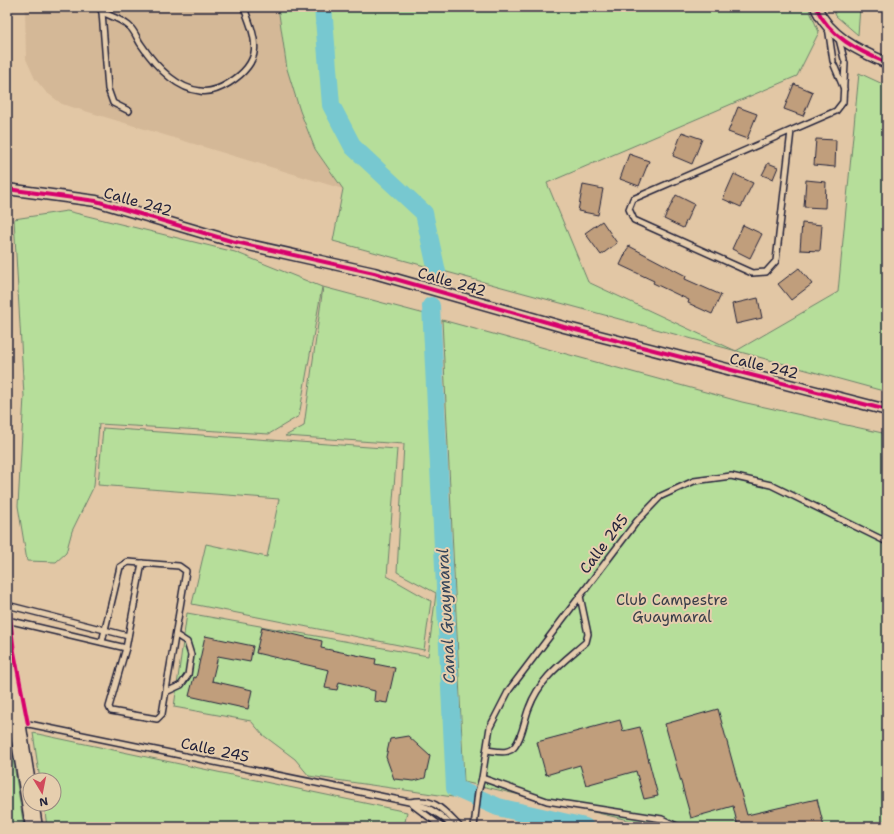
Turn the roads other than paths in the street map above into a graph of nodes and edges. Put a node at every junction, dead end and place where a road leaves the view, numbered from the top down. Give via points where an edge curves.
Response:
1 (244, 8) edge
2 (101, 9) edge
3 (817, 9) edge
4 (828, 26) junction
5 (839, 38) junction
6 (887, 63) edge
7 (845, 92) junction
8 (129, 111) dead end
9 (791, 131) junction
10 (7, 189) edge
11 (887, 410) edge
12 (887, 542) edge
13 (142, 563) junction
14 (580, 596) junction
15 (7, 605) edge
16 (7, 620) edge
17 (105, 630) junction
18 (176, 635) junction
19 (128, 636) junction
20 (102, 642) junction
21 (126, 648) junction
22 (7, 660) edge
23 (166, 692) junction
24 (16, 722) junction
25 (486, 750) junction
26 (482, 778) junction
27 (409, 802) junction
28 (34, 827) edge
29 (442, 827) edge
30 (453, 827) edge
31 (460, 827) edge
32 (474, 827) edge
33 (679, 827) edge

1 - 2 lane via 252,29 255,48 252,62 246,70 224,86 201,92 161,72 130,26
2 - 8 lane via 108,89 112,103
3 - 4 street
4 - 5 street
4 - 7 lane via 833,63
5 - 6 street
5 - 7 lane via 844,61
7 - 9 lane via 843,102 836,111
9 - 9 lane via 633,199 629,209 634,220 752,273 766,272 776,261
10 - 11 street, Calle 242 via 96,202 231,241 374,273 564,327
12 - 14 lane, Calle 245 via 771,485 731,476 694,481 661,496 637,521
13 - 17 lane via 128,562 120,567
13 - 18 lane via 179,566 186,571
13 - 19 lane
14 - 25 lane, Calle 245 via 509,690 490,727
14 - 25 lane via 588,634 586,642 541,682 515,747 505,752
15 - 17 lane
16 - 20 lane
17 - 19 lane
17 - 20 lane
18 - 23 lane
18 - 23 lane via 187,642 191,655 188,674 181,685
19 - 21 lane
20 - 21 lane
21 - 23 lane via 109,702 111,711 157,719 162,714
22 - 24 highway
24 - 27 lane, Calle 245
24 - 28 highway
25 - 26 lane, Calle 245
26 - 32 lane, Calle 245
26 - 33 lane via 547,801 662,819
27 - 29 lane, Calle 245
27 - 30 lane, Calle 245 via 428,808
27 - 31 lane, Calle 245 via 420,800 444,809

